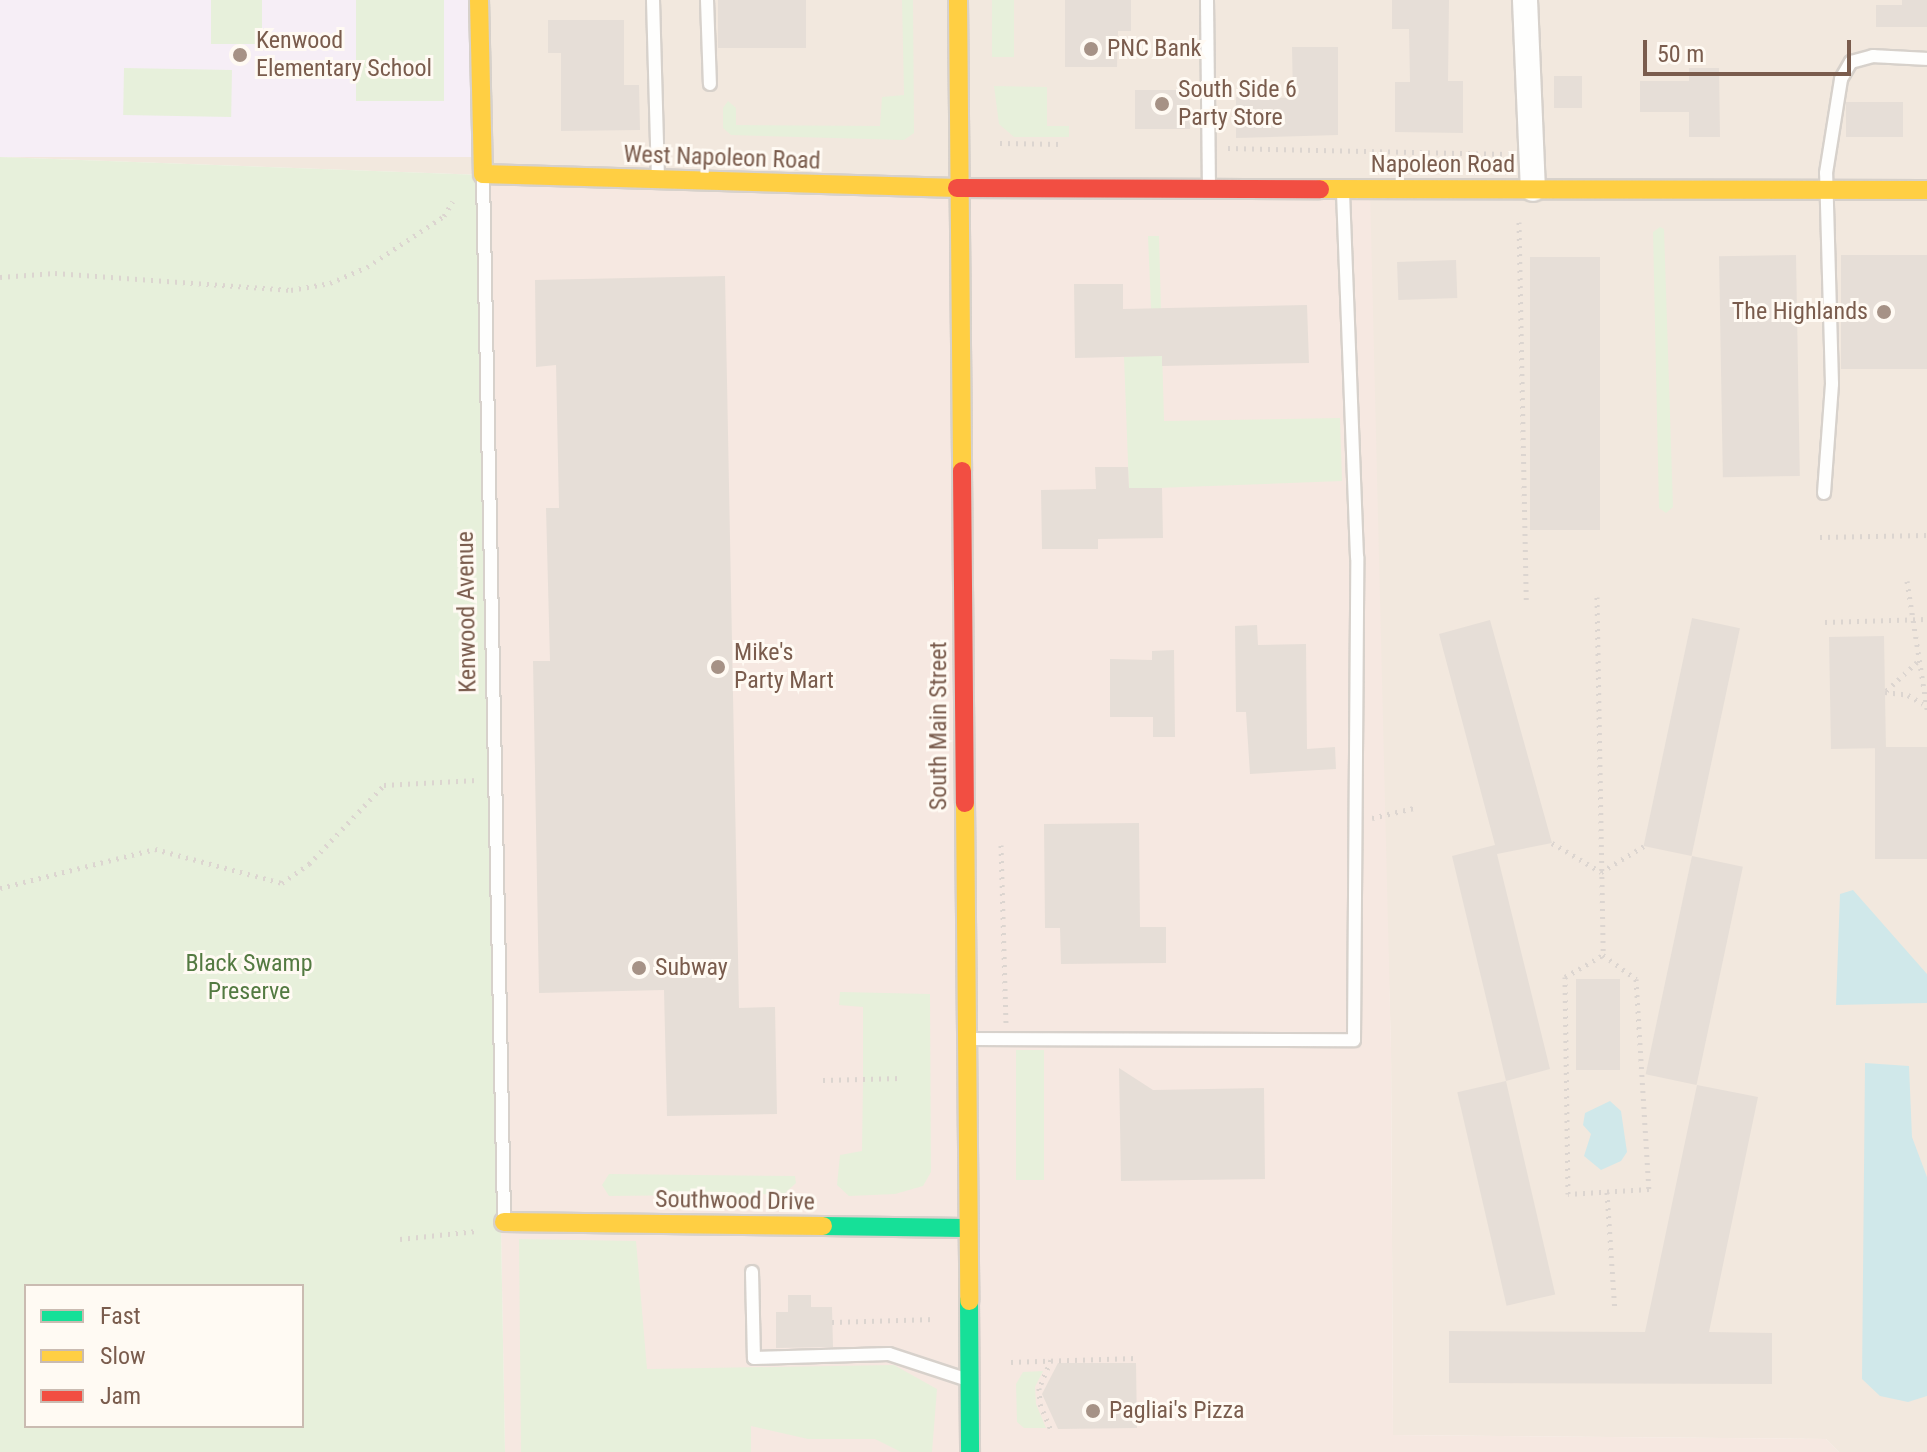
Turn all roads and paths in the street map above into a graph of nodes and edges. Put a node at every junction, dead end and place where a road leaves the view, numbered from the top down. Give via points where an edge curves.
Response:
1 (479, 0) edge
2 (653, 0) edge
3 (707, 0) edge
4 (958, 0) edge
5 (1207, 0) edge
6 (1525, 0) edge
7 (1927, 59) edge
8 (710, 84) dead end
9 (1000, 143) dead end
10 (1063, 144) dead end
11 (1228, 148) dead end
12 (1510, 154) dead end
13 (483, 174) junction
14 (658, 180) junction
15 (959, 188) junction
16 (1209, 189) junction
17 (1343, 189) junction
18 (1533, 189) junction
19 (1826, 190) junction
20 (1927, 190) edge
21 (453, 201) dead end
22 (1519, 222) dead end
23 (0, 277) edge
24 (1824, 493) dead end
25 (1927, 535) edge
26 (1820, 537) dead end
27 (1907, 581) dead end
28 (1597, 597) dead end
29 (1526, 603) dead end
30 (1912, 619) junction
31 (1927, 619) edge
32 (1825, 622) dead end
33 (1918, 661) junction
34 (1926, 707) edge
35 (494, 779) junction
36 (1414, 808) dead end
37 (1355, 822) junction
38 (1552, 843) dead end
39 (1644, 846) dead end
40 (1601, 872) junction
41 (0, 888) edge
42 (1603, 955) junction
43 (966, 1039) junction
44 (901, 1078) dead end
45 (823, 1080) dead end
46 (1607, 1192) junction
47 (504, 1222) junction
48 (965, 1228) junction
49 (400, 1239) dead end
50 (752, 1272) dead end
51 (1615, 1311) dead end
52 (935, 1319) dead end
53 (832, 1322) dead end
54 (1136, 1358) dead end
55 (1051, 1360) junction
56 (1011, 1362) dead end
57 (968, 1380) junction
58 (1052, 1432) dead end
59 (970, 1452) edge

1 - 13 main road, Kenwood Avenue
2 - 14 lane
3 - 8 lane
4 - 15 main road, South Main Street
5 - 16 lane
6 - 18 street
7 - 19 lane via 1873,56 1851,62 1841,79
9 - 10 path
11 - 12 path
13 - 14 main road, West Napoleon Road
13 - 35 lane, Kenwood Avenue
14 - 15 main road, West Napoleon Road
15 - 16 main road, Napoleon Road
15 - 43 main road, South Main Street
16 - 17 main road, Napoleon Road
17 - 18 main road, Napoleon Road
17 - 37 lane via 1357,557
18 - 19 main road, Napoleon Road
19 - 20 main road, Napoleon Road
19 - 24 lane via 1832,384
21 - 23 path via 444,216 367,267 330,283 291,290 55,273
22 - 29 path
25 - 26 path
27 - 30 path
28 - 40 path
30 - 31 path
30 - 32 path
30 - 33 path
33 - 34 path
33 - 34 path via 1885,692 1908,695
35 - 41 path via 384,785 309,864 282,883 155,849
35 - 47 lane, Kenwood Avenue
36 - 37 path
37 - 43 lane via 1354,1040
38 - 40 path
39 - 40 path
40 - 42 path
42 - 46 path via 1636,979 1649,1189
42 - 46 path via 1565,977 1568,1194
43 - 48 main road, South Main Street
44 - 45 path
46 - 51 path
47 - 48 main road, Southwood Drive
47 - 49 path via 471,1233
48 - 57 main road, South Main Street
50 - 57 lane via 754,1358 889,1354
52 - 53 path
54 - 55 path
55 - 56 path
55 - 58 path via 1039,1388
57 - 59 main road, South Main Street

